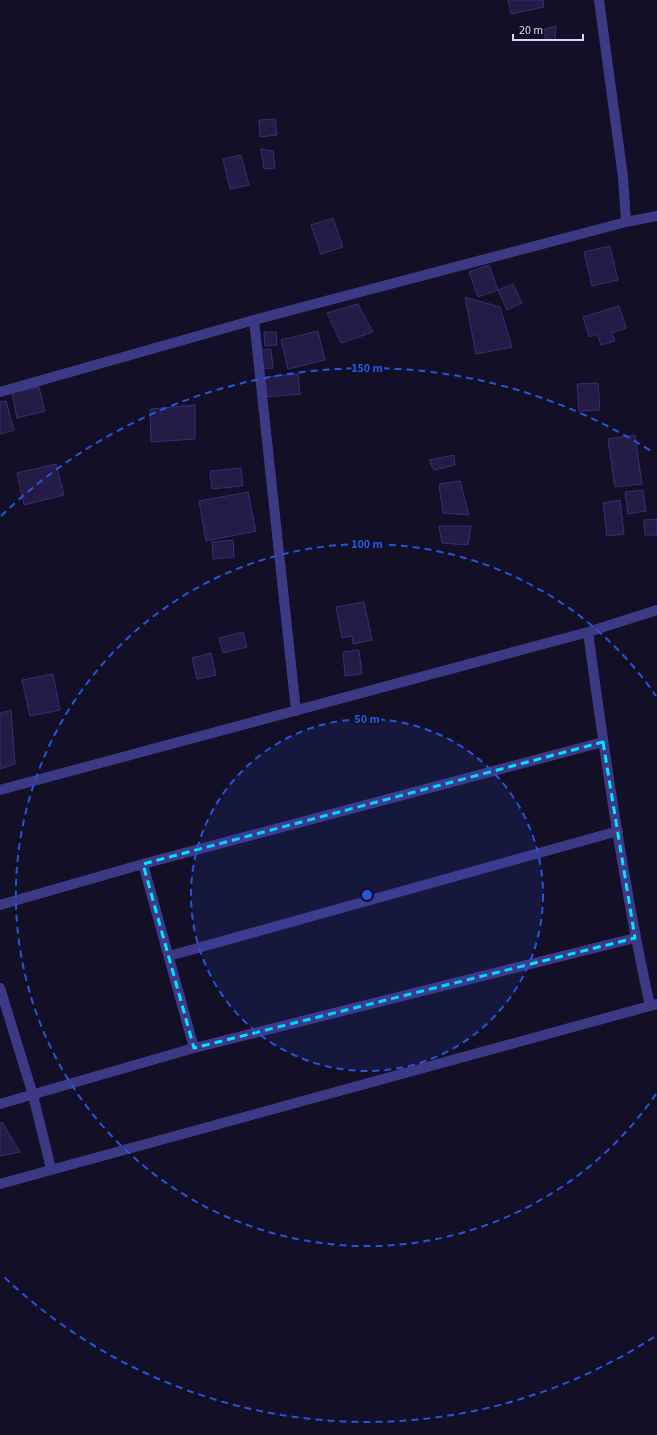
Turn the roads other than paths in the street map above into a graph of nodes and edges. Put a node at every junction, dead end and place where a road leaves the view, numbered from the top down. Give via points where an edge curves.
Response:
1 (599, 0) edge
2 (657, 216) edge
3 (626, 222) junction
4 (254, 320) junction
5 (0, 392) edge
6 (657, 610) edge
7 (588, 632) junction
8 (296, 711) junction
9 (603, 742) junction
10 (0, 790) edge
11 (618, 831) junction
12 (143, 864) junction
13 (0, 905) edge
14 (635, 938) junction
15 (169, 956) junction
16 (0, 988) edge
17 (2, 1001) edge
18 (653, 1005) edge
19 (194, 1048) junction
20 (33, 1095) junction
21 (0, 1104) edge
22 (51, 1169) junction
23 (0, 1184) edge

1 - 3 street
2 - 3 street
3 - 4 street
4 - 5 street
4 - 8 street
6 - 7 street
7 - 8 street
7 - 9 street
8 - 10 street
9 - 11 street
9 - 12 street
11 - 14 street
11 - 15 street
12 - 13 street
12 - 15 street
14 - 18 street
14 - 19 street
15 - 19 street
16 - 17 street
17 - 20 street
18 - 22 street
19 - 20 street
20 - 21 street
20 - 22 street
22 - 23 street

